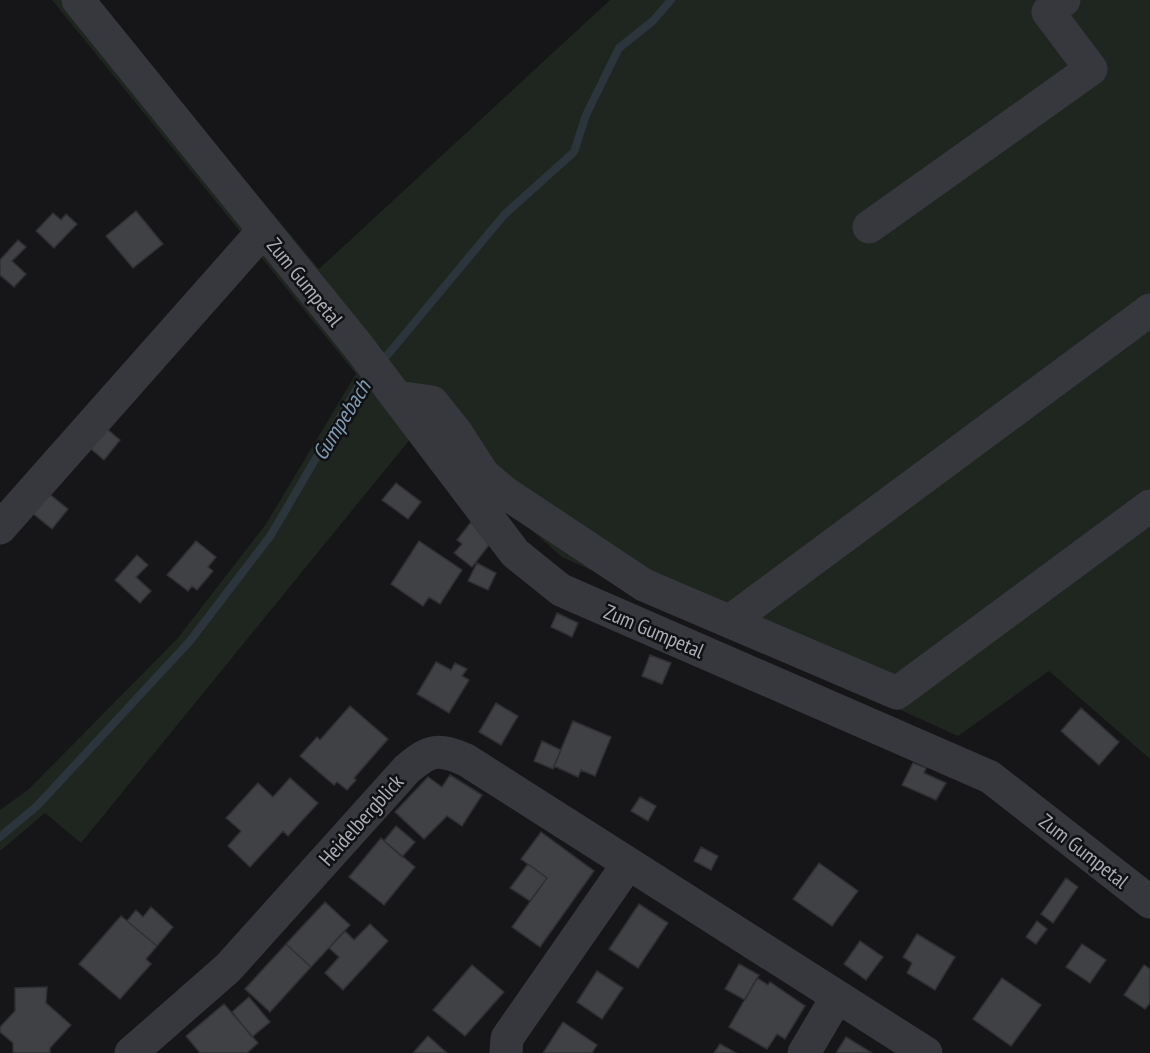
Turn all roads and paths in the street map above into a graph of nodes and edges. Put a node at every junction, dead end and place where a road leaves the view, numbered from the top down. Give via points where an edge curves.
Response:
1 (78, 0) edge
2 (1064, 0) edge
3 (869, 227) dead end
4 (263, 231) junction
5 (1150, 310) edge
6 (395, 395) junction
7 (1150, 506) edge
8 (0, 528) edge
9 (730, 621) junction
10 (628, 864) junction
11 (1150, 902) edge
12 (837, 997) junction
13 (131, 1053) edge
14 (506, 1053) edge
15 (804, 1053) edge
16 (926, 1053) edge

1 - 4 street, Zum Gumpetal
2 - 3 street via 1048,12 1091,69
4 - 6 street, Zum Gumpetal
4 - 8 street, Zum Gumpetal
5 - 9 street
6 - 9 street via 432,402 483,474 504,492 644,585
6 - 11 street, Zum Gumpetal via 515,553 561,590 990,777
7 - 9 street via 897,693
10 - 12 street, Heidelbergblick
10 - 13 street, Heidelbergblick via 466,760 443,750 424,754 228,968
10 - 14 street via 507,1038
12 - 15 street
12 - 16 street, Heidelbergblick

